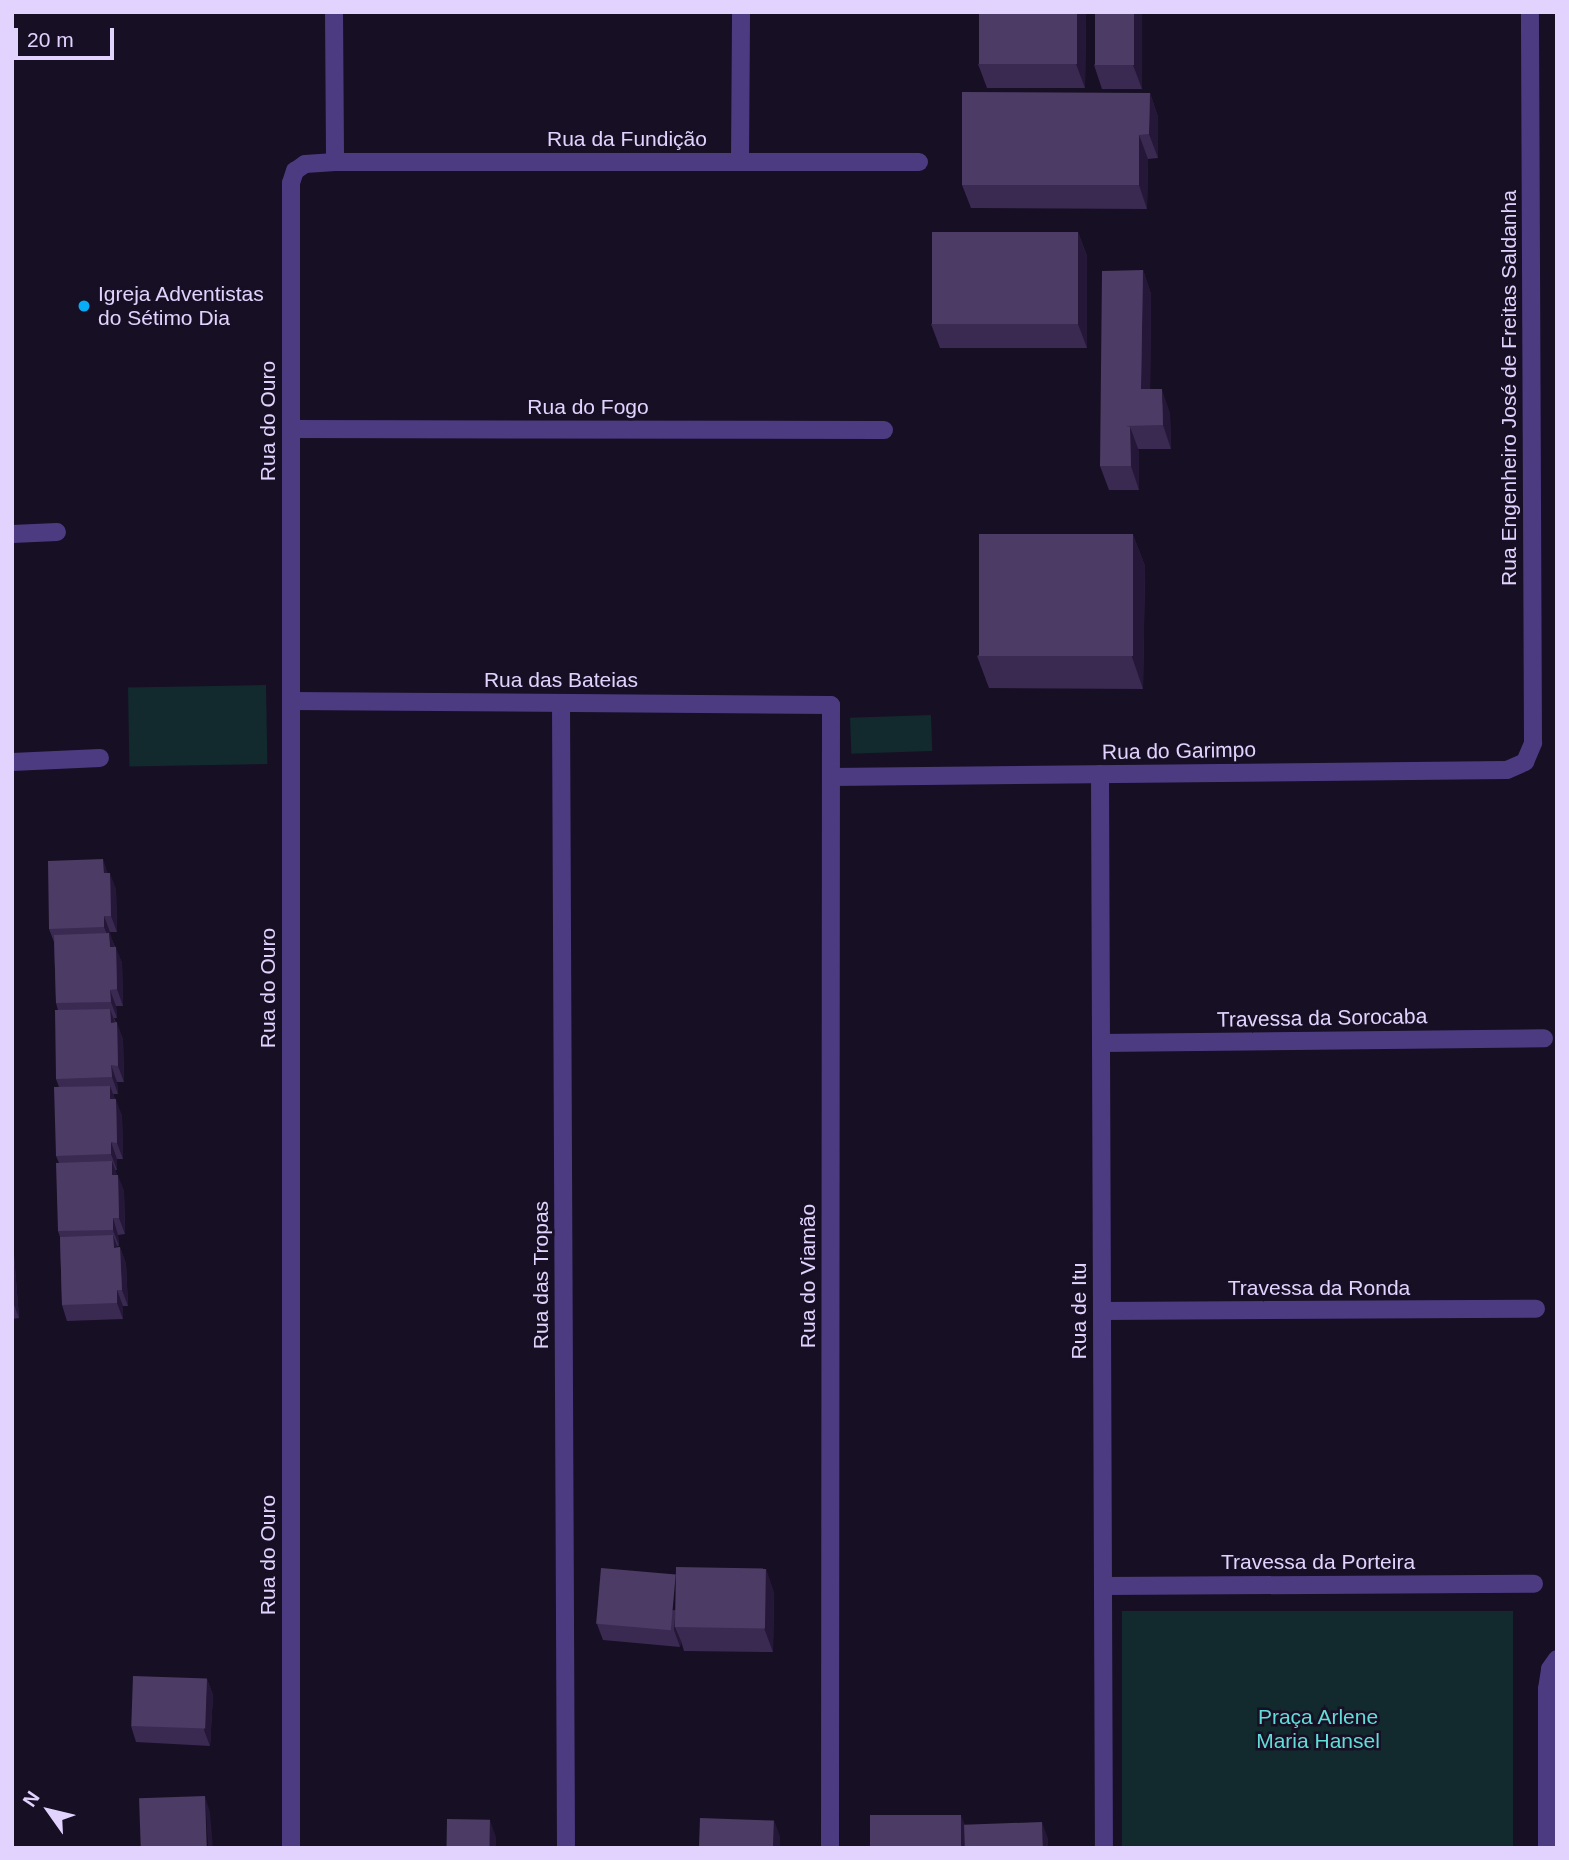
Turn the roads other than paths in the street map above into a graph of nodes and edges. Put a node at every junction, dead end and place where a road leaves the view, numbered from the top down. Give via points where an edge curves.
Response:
1 (334, 12) edge
2 (741, 12) edge
3 (1530, 12) edge
4 (335, 162) junction
5 (740, 162) junction
6 (919, 162) dead end
7 (291, 429) junction
8 (884, 430) dead end
9 (57, 532) dead end
10 (12, 534) edge
11 (291, 701) junction
12 (561, 703) junction
13 (831, 705) joint
14 (100, 758) dead end
15 (12, 762) edge
16 (1525, 762) joint
17 (1100, 774) junction
18 (831, 777) junction
19 (1544, 1038) dead end
20 (1101, 1043) junction
21 (1536, 1309) dead end
22 (1102, 1311) junction
23 (1534, 1584) dead end
24 (1103, 1586) junction
25 (1557, 1659) edge
26 (291, 1848) edge
27 (566, 1848) edge
28 (830, 1848) edge
29 (1104, 1848) edge
30 (1547, 1848) edge

1 - 4 street
2 - 5 street
3 - 16 street, Rua Engenheiro José de Freitas Saldanha via 1533,743
4 - 5 street, Rua da Fundição
4 - 7 street, Rua do Ouro via 306,164 295,171 291,183
5 - 6 street, Rua da Fundição
7 - 8 street, Rua do Fogo
7 - 11 street, Rua do Ouro
9 - 10 street
11 - 12 street, Rua das Bateias
11 - 26 street, Rua do Ouro
12 - 13 street, Rua das Bateias
12 - 27 street, Rua das Tropas
13 - 18 street, Rua do Viamão
14 - 15 street
16 - 17 street, Rua do Garimpo via 1507,770
17 - 18 street, Rua do Garimpo
17 - 20 street, Rua de Itu
18 - 28 street, Rua do Viamão
19 - 20 street, Travessa da Sorocaba
20 - 22 street, Rua de Itu
21 - 22 street, Travessa da Ronda
22 - 24 street, Rua de Itu
23 - 24 street, Travessa da Porteira
24 - 29 street, Rua de Itu
25 - 30 street via 1547,1689

